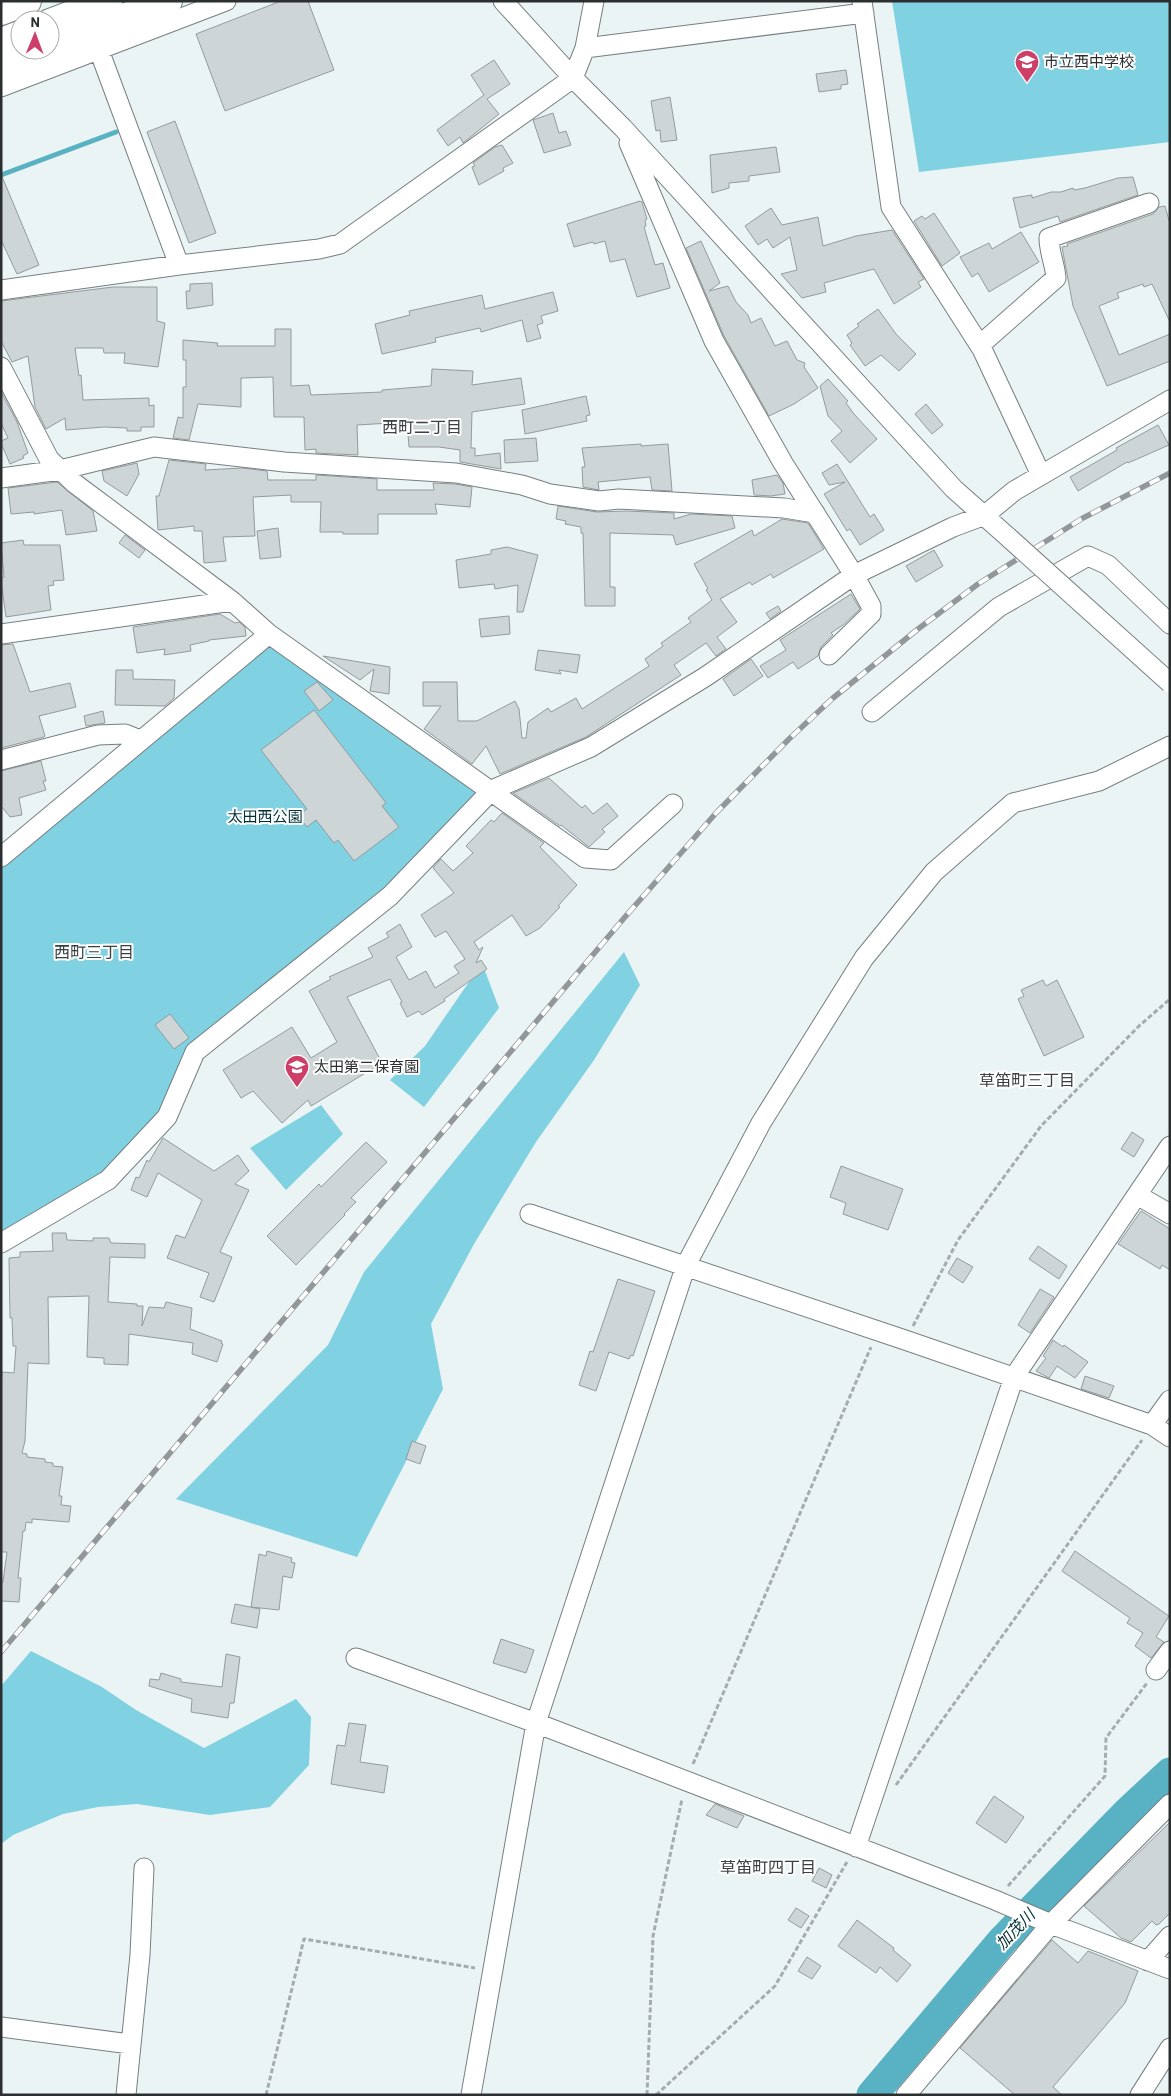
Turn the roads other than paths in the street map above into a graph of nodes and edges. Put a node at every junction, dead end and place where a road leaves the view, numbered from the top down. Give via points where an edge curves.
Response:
1 (27, 1) edge
2 (108, 1) edge
3 (168, 1) edge
4 (226, 1) edge
5 (503, 1) edge
6 (594, 1) edge
7 (863, 7) edge
8 (1, 10) edge
9 (60, 19) edge
10 (60, 42) edge
11 (585, 48) junction
12 (99, 50) junction
13 (573, 78) junction
14 (1, 88) edge
15 (623, 128) junction
16 (1149, 203) dead end
17 (178, 264) junction
18 (1, 290) edge
19 (980, 345) junction
20 (1, 367) edge
21 (1170, 400) edge
22 (60, 470) junction
23 (1041, 475) junction
24 (1, 478) edge
25 (815, 513) junction
26 (985, 516) junction
27 (854, 575) junction
28 (232, 600) junction
29 (1170, 624) edge
30 (1, 634) edge
31 (269, 634) junction
32 (829, 655) dead end
33 (1170, 683) edge
34 (872, 712) dead end
35 (140, 740) junction
36 (1170, 746) edge
37 (1, 760) edge
38 (492, 790) junction
39 (673, 804) dead end
40 (1, 858) edge
41 (1170, 1146) edge
42 (1137, 1195) junction
43 (530, 1214) dead end
44 (1170, 1214) edge
45 (1, 1243) edge
46 (686, 1265) junction
47 (1014, 1377) junction
48 (1170, 1400) edge
49 (1152, 1425) junction
50 (1170, 1437) edge
51 (1170, 1651) edge
52 (356, 1658) dead end
53 (1156, 1670) road end
54 (536, 1723) junction
55 (1170, 1804) edge
56 (856, 1847) junction
57 (144, 1868) dead end
58 (1045, 1921) junction
59 (1170, 1936) edge
60 (1148, 1961) junction
61 (1170, 1969) edge
62 (1, 2027) edge
63 (130, 2044) junction
64 (1170, 2048) edge
65 (126, 2095) edge
66 (471, 2095) edge
67 (906, 2095) edge
68 (1140, 2095) edge

1 - 8 highway
2 - 9 highway
3 - 10 highway
4 - 12 street
5 - 13 street
6 - 11 street
7 - 11 street
7 - 19 street via 891,207
11 - 13 street
12 - 14 street
12 - 17 street
13 - 15 street
13 - 17 street via 340,244
15 - 25 street via 714,341
15 - 26 street via 954,489
16 - 19 street via 1049,238 1056,278
17 - 18 street
19 - 23 street
20 - 22 street via 49,459
21 - 23 street
22 - 24 street
22 - 25 street via 154,447 284,462 456,473 522,485 550,494 599,501 619,498 784,508
22 - 28 street
23 - 26 street via 1014,491
25 - 27 street
26 - 27 street via 953,527
26 - 33 street, bridge
27 - 32 street via 872,614
27 - 38 street via 704,677 591,748
28 - 30 street
28 - 31 street
29 - 34 street via 1108,565 1088,556 999,607
31 - 35 street
31 - 38 street
35 - 37 street via 125,734 98,735
35 - 40 street
36 - 46 street via 1100,781 1013,803 934,872 864,958 761,1123
38 - 39 street via 585,858 611,860
38 - 45 street via 390,896 195,1052 166,1117 108,1180
41 - 42 street
42 - 44 street
42 - 47 street
43 - 46 street
46 - 47 street
46 - 54 street
47 - 49 street
47 - 56 street
48 - 49 street
49 - 50 street
51 - 53 street
52 - 54 street
54 - 56 street
54 - 66 street
55 - 58 street
56 - 58 street
57 - 63 street via 140,1956
58 - 60 street
58 - 67 street
59 - 60 street
60 - 61 street
62 - 63 street
63 - 65 street
64 - 68 street

